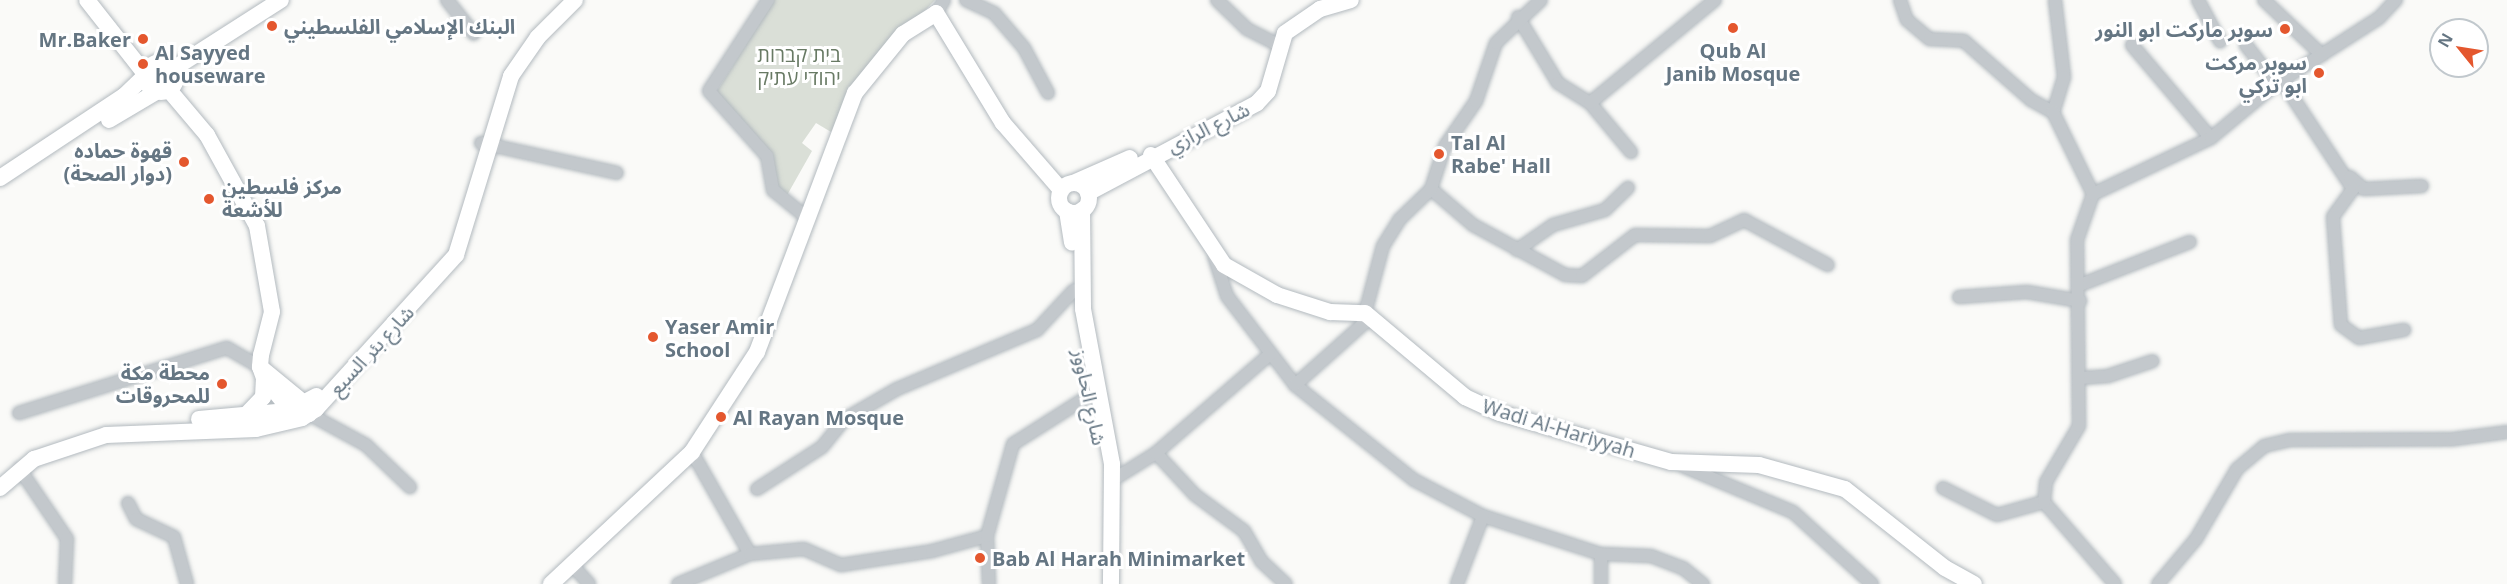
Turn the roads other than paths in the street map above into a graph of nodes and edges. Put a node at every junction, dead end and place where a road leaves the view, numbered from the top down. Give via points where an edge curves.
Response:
1 (87, 0) edge
2 (101, 0) edge
3 (281, 0) edge
4 (447, 0) edge
5 (563, 0) edge
6 (575, 0) edge
7 (768, 0) edge
8 (966, 0) edge
9 (1217, 0) edge
10 (1351, 0) edge
11 (1541, 0) edge
12 (1715, 0) edge
13 (1900, 0) edge
14 (2055, 0) edge
15 (2199, 0) edge
16 (2264, 0) edge
17 (2396, 0) edge
18 (940, 7) edge
19 (1518, 17) junction
20 (474, 34) dead end
21 (2220, 40) dead end
22 (1278, 45) junction
23 (2132, 45) dead end
24 (2246, 45) dead end
25 (2322, 55) junction
26 (151, 69) junction
27 (173, 69) junction
28 (2279, 82) junction
29 (162, 91) junction
30 (1048, 93) dead end
31 (1590, 103) junction
32 (2053, 112) junction
33 (2211, 138) junction
34 (484, 144) junction
35 (1631, 152) dead end
36 (1151, 155) junction
37 (617, 173) dead end
38 (2349, 176) junction
39 (0, 180) edge
40 (2422, 186) dead end
41 (1067, 187) junction
42 (1628, 188) dead end
43 (1431, 189) junction
44 (1088, 193) junction
45 (2093, 194) junction
46 (1075, 211) junction
47 (807, 218) junction
48 (2190, 242) dead end
49 (1517, 250) junction
50 (1214, 255) junction
51 (1828, 265) dead end
52 (2080, 285) junction
53 (1074, 290) junction
54 (1959, 297) dead end
55 (2080, 301) junction
56 (1367, 315) junction
57 (2404, 330) dead end
58 (1269, 355) junction
59 (2153, 362) dead end
60 (262, 373) junction
61 (2081, 378) junction
62 (1295, 385) junction
63 (1087, 397) junction
64 (301, 409) junction
65 (19, 413) dead end
66 (243, 418) junction
67 (2507, 432) edge
68 (692, 452) junction
69 (1156, 453) junction
70 (1671, 462) junction
71 (19, 468) junction
72 (0, 472) edge
73 (1111, 481) junction
74 (410, 487) dead end
75 (0, 488) edge
76 (1943, 488) dead end
77 (758, 489) dead end
78 (2044, 502) junction
79 (128, 503) dead end
80 (1483, 516) junction
81 (987, 536) junction
82 (750, 554) junction
83 (1601, 554) junction
84 (573, 566) junction
85 (65, 584) edge
86 (187, 584) edge
87 (551, 584) edge
88 (589, 584) edge
89 (678, 584) edge
90 (989, 584) edge
91 (1100, 584) edge
92 (1111, 584) edge
93 (1286, 584) edge
94 (1457, 584) edge
95 (1601, 584) edge
96 (1703, 584) edge
97 (1872, 584) edge
98 (1974, 584) edge
99 (2115, 584) edge
100 (2158, 584) edge

1 - 26 main road
2 - 26 main road
3 - 27 main road
4 - 20 street
5 - 34 main road, شارع بئر السبع via 505,73
6 - 34 main road, شارع بئر السبع via 525,54
7 - 47 street via 709,91 767,156 773,190
8 - 30 street via 994,13 1024,48
9 - 22 street via 1247,29
10 - 22 main road via 1300,21
11 - 19 street
12 - 31 street
13 - 32 street via 1907,20 1929,39 1964,41 2031,100
14 - 32 street via 2064,77
15 - 21 street
16 - 25 street
17 - 25 street via 2379,18
18 - 41 main road via 1003,123
18 - 47 main road via 903,34 855,93
19 - 31 street via 1558,83
19 - 43 street via 1496,43 1476,101 1445,146
22 - 36 main road, شارع الرازي via 1270,84 1257,103
23 - 33 street
24 - 28 street
25 - 28 street
26 - 27 main road
26 - 29 main road
26 - 39 main road via 124,96
27 - 29 main road via 175,82
28 - 33 street
28 - 38 street
29 - 39 main road
29 - 60 main road via 207,135 257,226 272,312
31 - 35 street
32 - 45 street
33 - 45 street
34 - 37 street
34 - 64 main road, شارع بئر السبع via 462,224 444,257
36 - 41 main road, شارع الرازي via 1136,155
36 - 44 main road, شارع الرازي
36 - 50 main road
38 - 40 street via 2364,189
38 - 57 street via 2353,189 2333,217 2332,231 2342,325 2359,338
41 - 44 main road
41 - 46 main road via 1059,200
42 - 49 street via 1605,210 1553,225
43 - 49 street via 1473,225
43 - 56 street via 1399,220 1383,246
44 - 46 main road
45 - 52 street via 2078,240
46 - 53 main road, شارع الحاووز
46 - 73 main road via 1083,309 1111,447
47 - 68 main road via 757,352
48 - 52 street
49 - 51 street via 1565,275 1582,276 1635,235 1710,236 1744,220
50 - 56 main road via 1277,295 1330,312
50 - 58 street via 1227,296
52 - 55 street
53 - 63 main road, شارع الحاووز
53 - 77 street via 1032,333 897,389 845,419 822,447
54 - 55 street via 2027,292
55 - 61 street
56 - 62 street
56 - 70 main road, Wadi Al-Hariyyah via 1465,397 1500,413
58 - 62 street
58 - 69 street
59 - 61 street
60 - 64 main road
60 - 65 street via 227,348
60 - 66 main road via 263,397
61 - 78 street via 2079,426 2046,482
62 - 80 street via 1414,480
63 - 81 street via 1016,439
63 - 91 main road, شارع الحاووز via 1102,469
64 - 66 main road
64 - 71 main road via 256,429 106,435
64 - 74 street via 366,445
66 - 72 main road via 124,422 58,440
67 - 100 street via 2454,439 2290,440 2264,446 2237,469 2196,539
68 - 82 street
68 - 84 main road
69 - 73 street
69 - 93 street via 1196,495 1244,531 1261,561
70 - 97 street via 1792,512
70 - 98 main road, Wadi Al-Hariyyah via 1760,465 1845,489 1945,568
71 - 75 main road
71 - 85 street via 67,540
73 - 92 main road
76 - 78 street via 1997,515
78 - 99 street
79 - 86 street via 136,519 174,537
80 - 83 street
80 - 94 street
81 - 82 street via 932,551 840,565 802,549 774,556
81 - 90 street
82 - 89 street
83 - 95 street
83 - 96 street via 1651,556 1683,568
84 - 87 main road
84 - 88 street

